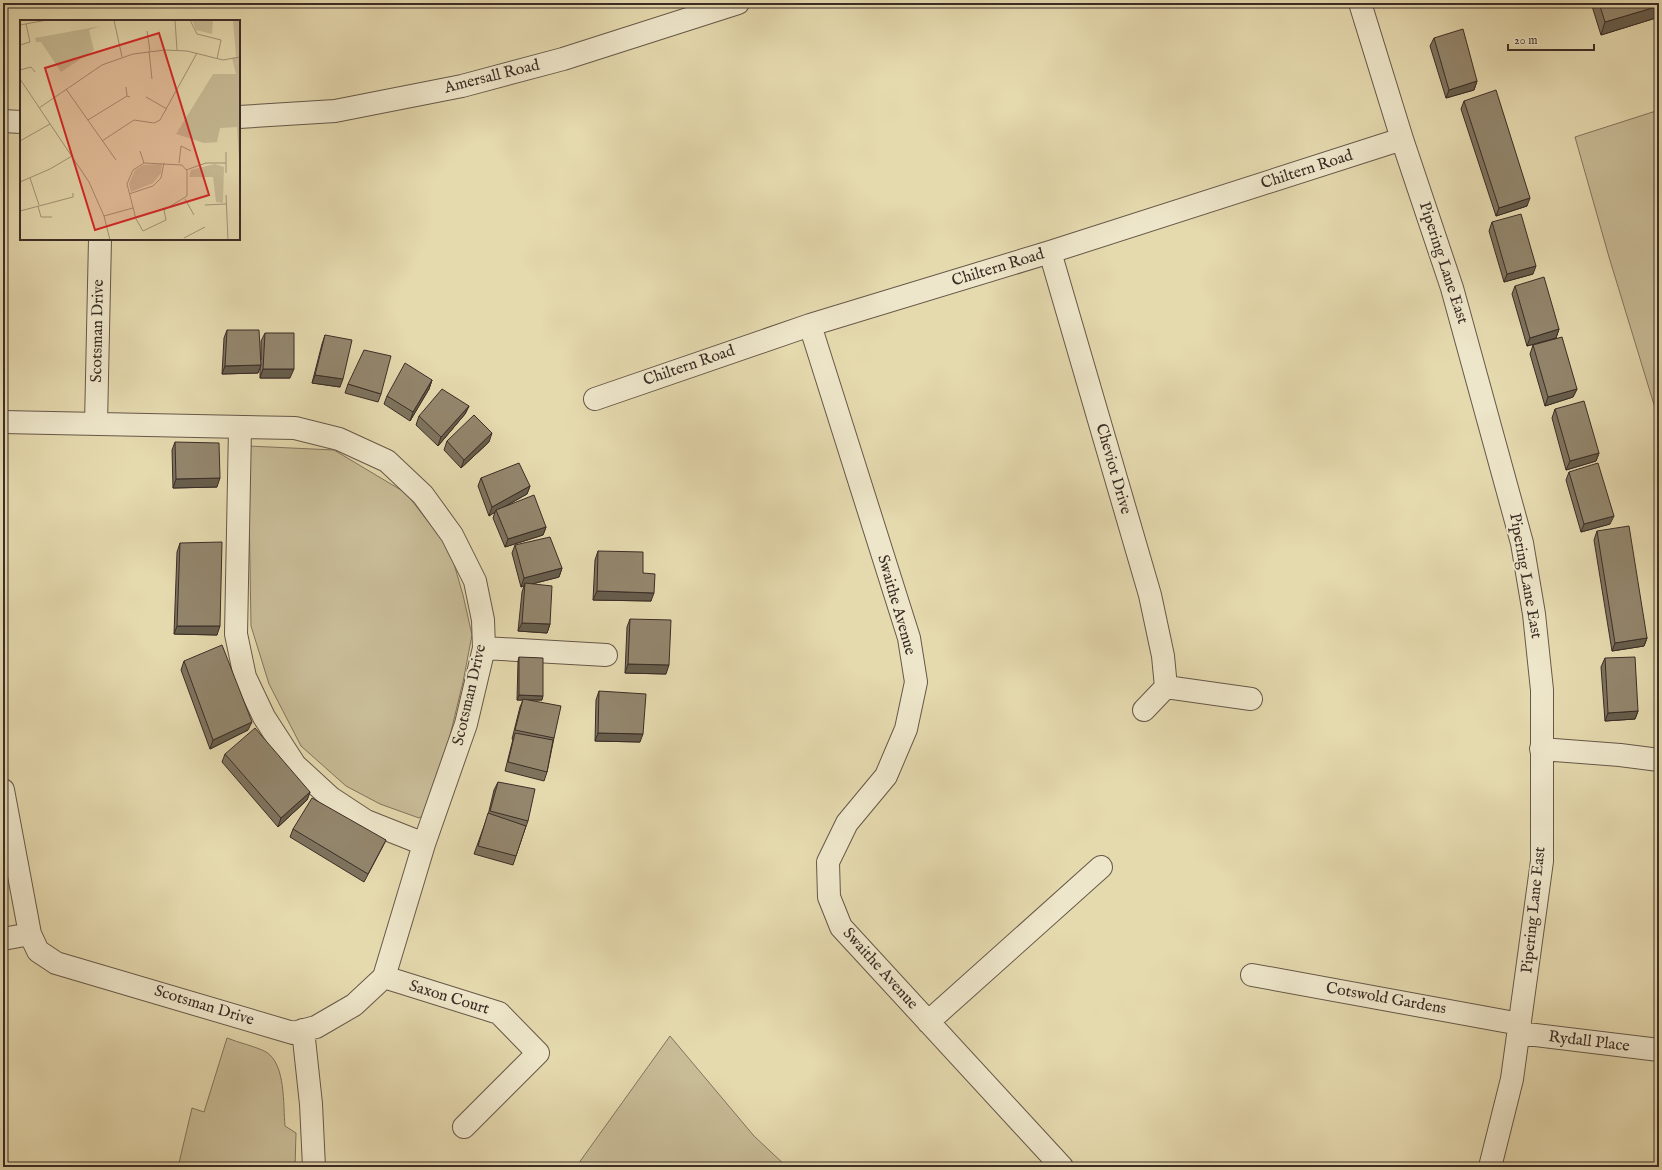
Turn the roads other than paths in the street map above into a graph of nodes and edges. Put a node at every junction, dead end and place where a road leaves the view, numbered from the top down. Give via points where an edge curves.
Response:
1 (738, 3) edge
2 (1360, 3) edge
3 (240, 117) edge
4 (3, 121) edge
5 (20, 122) edge
6 (1402, 139) junction
7 (100, 240) edge
8 (1050, 252) junction
9 (810, 325) junction
10 (595, 399) dead end
11 (3, 422) edge
12 (96, 424) junction
13 (240, 428) junction
14 (484, 648) junction
15 (606, 655) dead end
16 (1166, 687) junction
17 (1251, 699) dead end
18 (1144, 710) dead end
19 (1541, 749) junction
20 (1659, 760) edge
21 (3, 790) edge
22 (424, 844) junction
23 (1101, 867) dead end
24 (30, 934) junction
25 (3, 939) edge
26 (1252, 975) dead end
27 (384, 977) junction
28 (928, 1022) junction
29 (1520, 1028) junction
30 (303, 1030) junction
31 (1659, 1050) edge
32 (464, 1127) dead end
33 (314, 1167) edge
34 (1062, 1167) edge
35 (1490, 1167) edge

1 - 3 street, Amersall Road via 563,59 462,86 335,111
2 - 6 street, Pipering Lane East
4 - 5 street
6 - 8 street, Chiltern Road
6 - 19 street, Pipering Lane East via 1452,288 1522,543 1534,614 1542,690
7 - 12 street, Scotsman Drive
8 - 9 street, Chiltern Road
8 - 16 street, Cheviot Drive via 1150,595 1163,656
9 - 10 street, Chiltern Road
9 - 28 street, Swaithe Avenue via 909,638 916,682 906,729 886,776 847,823 828,862 829,897 840,927
11 - 12 street, Scotsman Drive
12 - 13 street, Scotsman Drive
13 - 14 street, Scotsman Drive via 295,428 339,440 387,461 423,495 452,535 475,581 483,620
13 - 22 street via 236,634 245,677 264,717 295,765 330,798 366,821
14 - 15 street
14 - 22 street, Scotsman Drive via 466,724
16 - 17 street
16 - 18 street
19 - 20 street
19 - 29 street, Pipering Lane East via 1542,861
21 - 24 street, Scotsman Drive
22 - 27 street, Scotsman Drive
23 - 28 street
24 - 25 street
24 - 30 street, Scotsman Drive via 38,951 56,963 293,1032
26 - 29 street, Cotswold Gardens
27 - 30 street, Scotsman Drive via 354,1005 316,1027
27 - 32 street, Saxon Court via 499,1013 538,1053
28 - 34 street, Swaithe Avenue
29 - 31 street, Rydall Place
29 - 35 street, Pipering Lane East via 1512,1079
30 - 33 street via 311,1104

